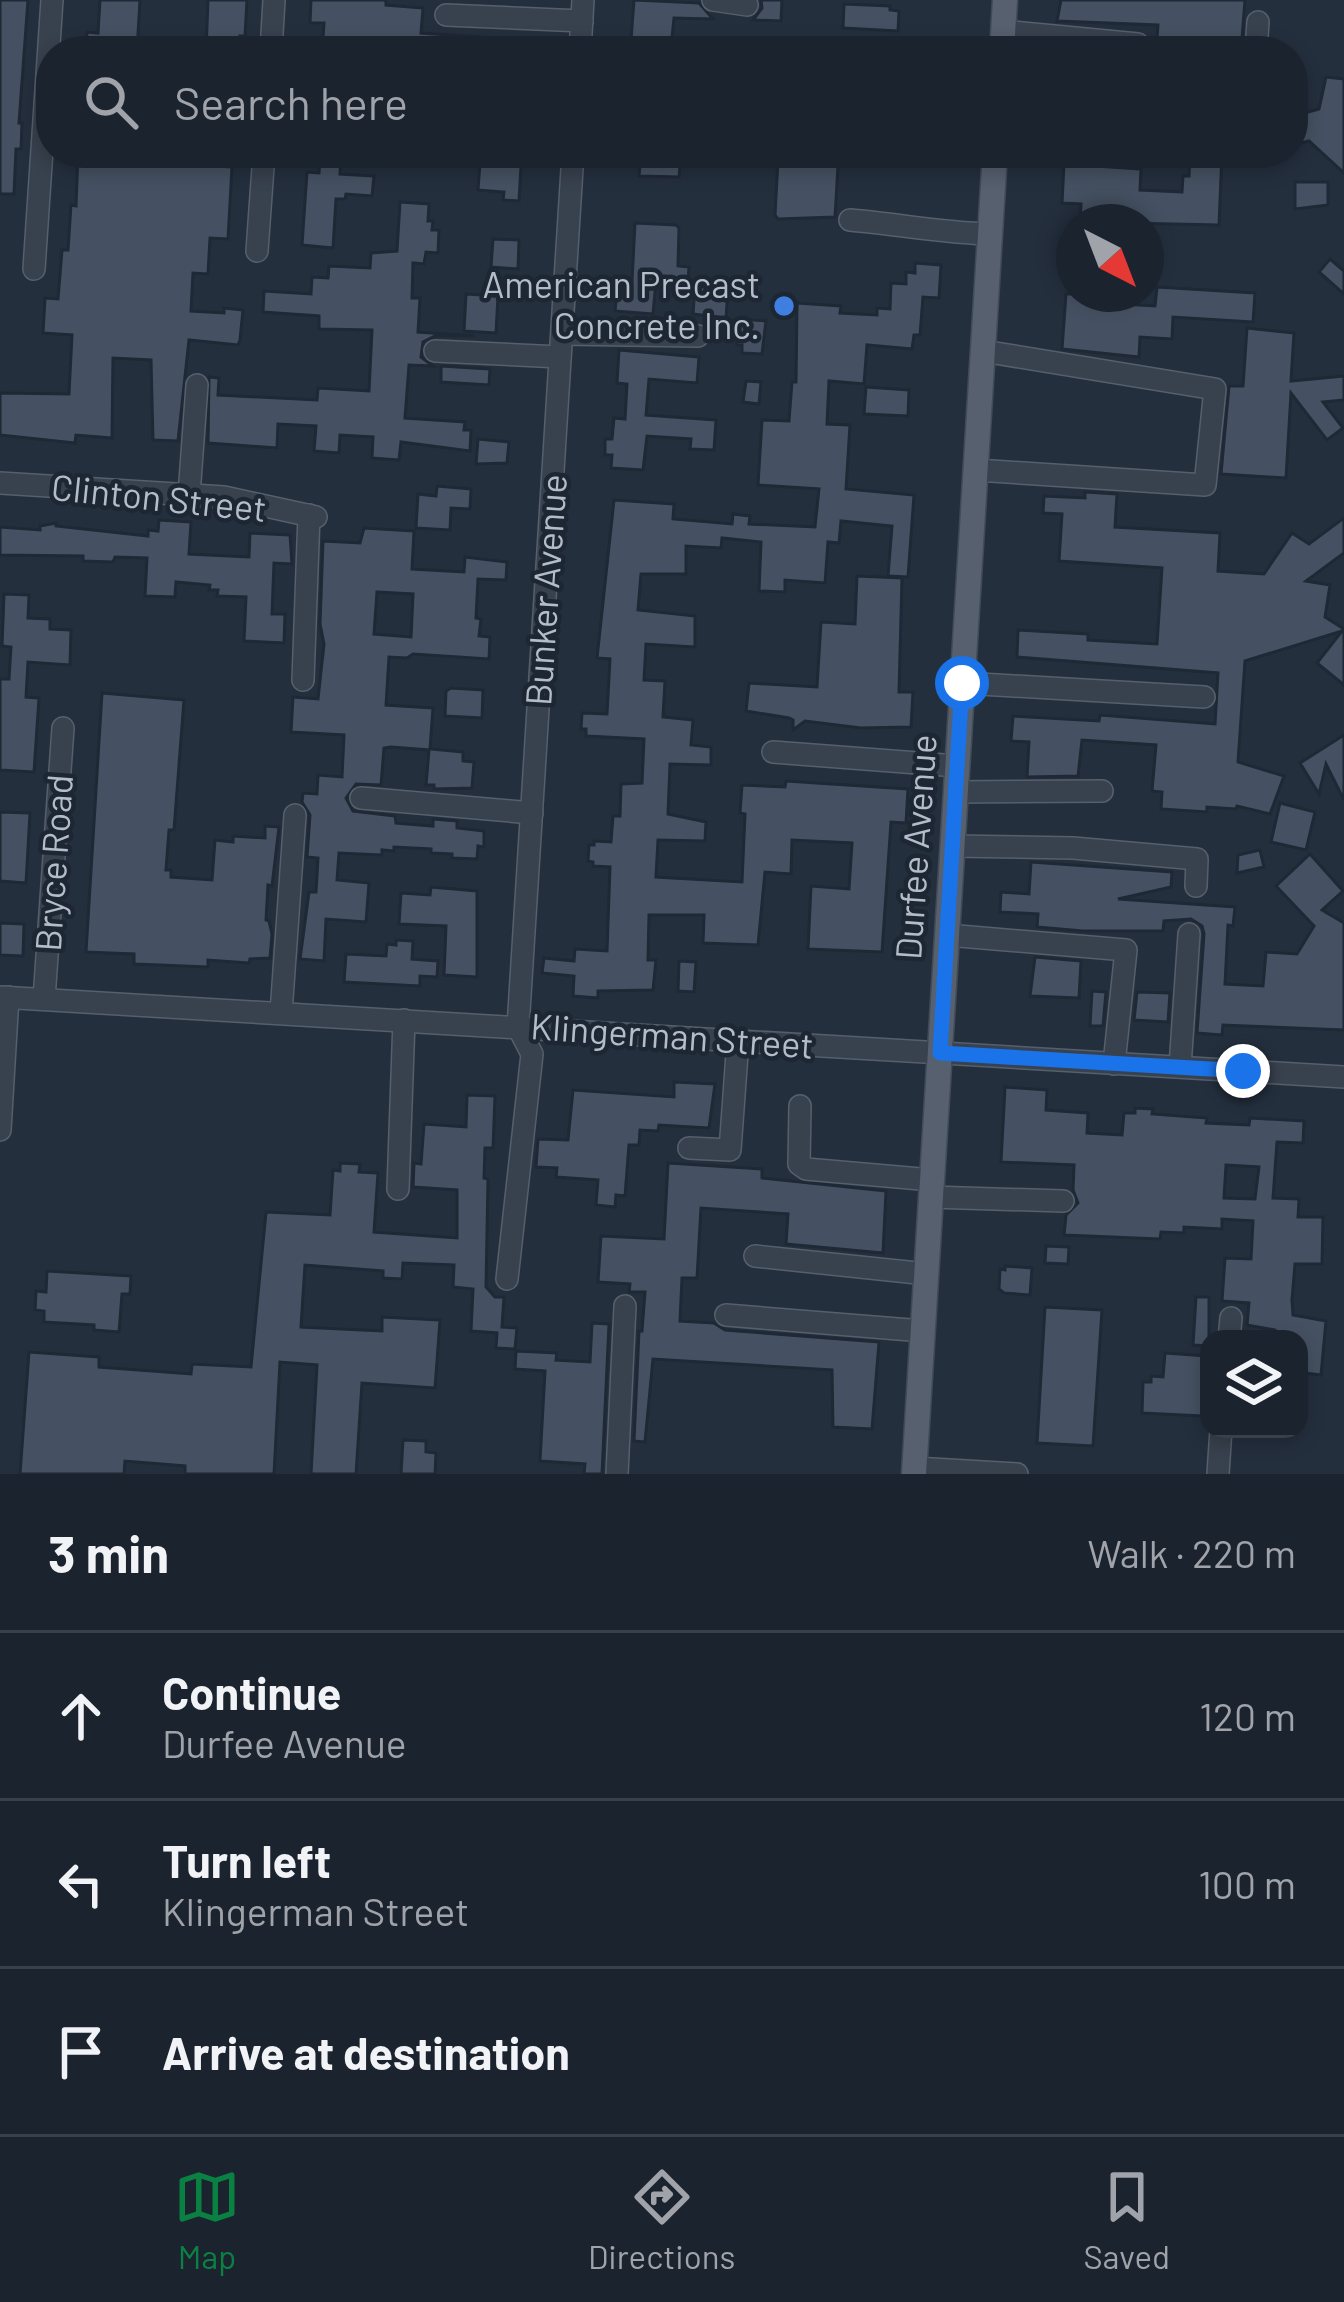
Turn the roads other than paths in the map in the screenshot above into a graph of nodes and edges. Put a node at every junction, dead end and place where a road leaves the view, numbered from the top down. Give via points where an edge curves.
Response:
1 (52, 0) edge
2 (274, 0) edge
3 (713, 0) edge
4 (1005, 0) edge
5 (747, 5) dead end
6 (582, 10) edge
7 (446, 15) dead end
8 (1258, 22) dead end
9 (50, 36) edge
10 (272, 36) edge
11 (1002, 36) edge
12 (1257, 36) edge
13 (41, 168) edge
14 (263, 168) edge
15 (572, 168) edge
16 (994, 168) edge
17 (850, 220) dead end
18 (990, 234) junction
19 (257, 251) dead end
20 (34, 269) dead end
21 (698, 336) dead end
22 (561, 345) junction
23 (435, 351) dead end
24 (983, 351) junction
25 (196, 385) dead end
26 (976, 470) junction
27 (0, 483) edge
28 (189, 495) junction
29 (303, 680) dead end
30 (962, 683) junction
31 (1204, 697) dead end
32 (63, 728) dead end
33 (773, 752) dead end
34 (957, 766) junction
35 (1102, 791) dead end
36 (956, 792) junction
37 (361, 798) dead end
38 (532, 813) junction
39 (296, 815) dead end
40 (952, 846) junction
41 (1196, 886) dead end
42 (1189, 934) dead end
43 (947, 935) junction
44 (4, 997) edge
45 (44, 999) junction
46 (280, 1013) junction
47 (404, 1020) junction
48 (518, 1027) junction
49 (738, 1040) junction
50 (940, 1053) junction
51 (1114, 1064) junction
52 (1180, 1067) junction
53 (1344, 1077) edge
54 (800, 1106) dead end
55 (0, 1130) edge
56 (689, 1148) dead end
57 (932, 1188) junction
58 (398, 1189) dead end
59 (1063, 1201) dead end
60 (754, 1256) dead end
61 (927, 1274) junction
62 (507, 1280) dead end
63 (625, 1306) dead end
64 (726, 1315) dead end
65 (923, 1331) junction
66 (1220, 1438) edge
67 (915, 1471) edge
68 (617, 1474) edge
69 (1018, 1474) edge
70 (1218, 1474) edge

1 - 9 street
2 - 10 street
3 - 5 street
4 - 11 main road
6 - 7 street
8 - 12 street
13 - 20 street
14 - 19 street
15 - 22 street, Bunker Avenue
16 - 18 main road, Durfee Avenue
17 - 18 street
18 - 24 main road, Durfee Avenue
21 - 22 street
22 - 23 street
22 - 38 street, Bunker Avenue
24 - 26 main road, Durfee Avenue
24 - 26 street via 1215,389 1205,484
25 - 28 street
26 - 30 main road, Durfee Avenue
27 - 28 street, Clinton Street
28 - 29 street, Clinton Street via 312,516
30 - 31 street
30 - 34 main road, Durfee Avenue
32 - 45 street, Bryce Road
33 - 34 street
34 - 36 main road, Durfee Avenue
35 - 36 street
36 - 40 main road, Durfee Avenue
37 - 38 street
38 - 48 street, Bunker Avenue
39 - 46 street
40 - 41 street via 1197,859
40 - 43 main road, Durfee Avenue
42 - 52 street
43 - 50 main road, Durfee Avenue
43 - 51 street via 1126,950
44 - 45 street, Klingerman Street
44 - 55 street, Bryce Road
45 - 46 street, Klingerman Street
46 - 47 street, Klingerman Street
47 - 48 street, Klingerman Street
47 - 58 street
48 - 49 street, Klingerman Street
48 - 62 street, Bunker Avenue via 532,1054
49 - 50 street, Klingerman Street
49 - 56 street via 730,1150
50 - 51 street, Klingerman Street
50 - 57 main road, Durfee Avenue
51 - 52 street, Klingerman Street
52 - 53 street, Klingerman Street
54 - 57 street via 799,1164
57 - 59 street
57 - 61 main road, Durfee Avenue
60 - 61 street
61 - 65 main road, Durfee Avenue
63 - 68 street
64 - 65 street
65 - 67 main road, Durfee Avenue
66 - 70 street
67 - 69 street

